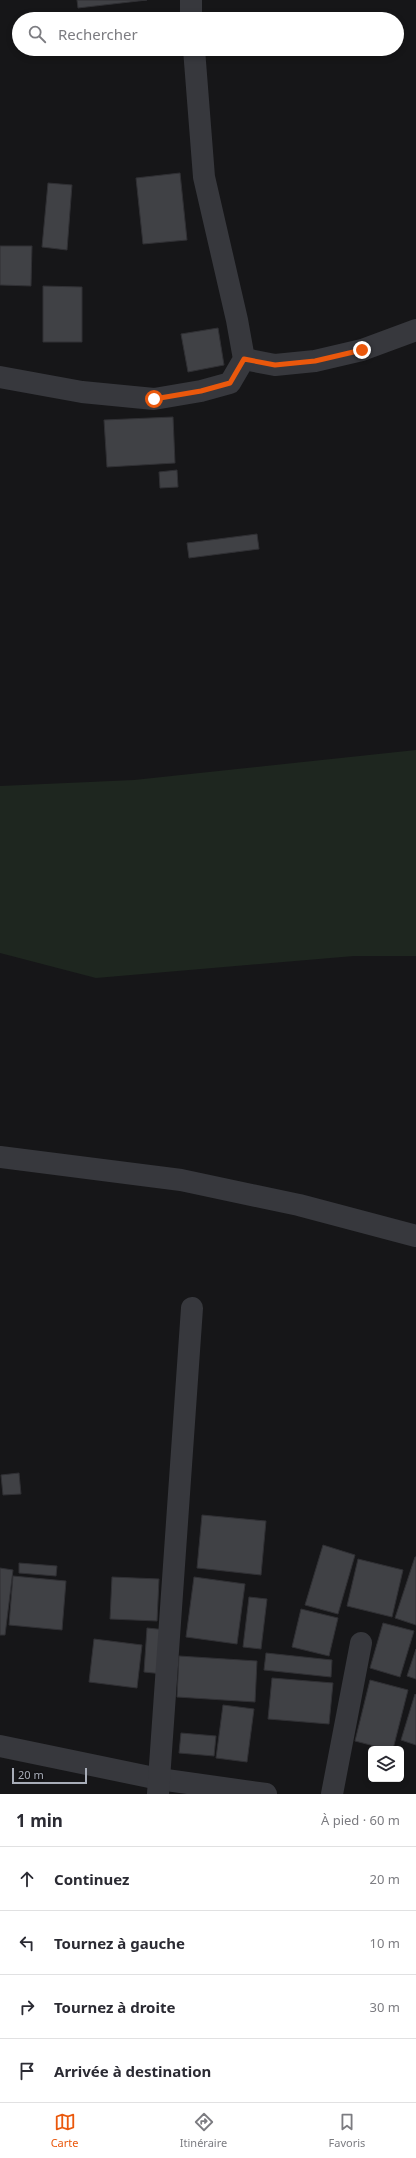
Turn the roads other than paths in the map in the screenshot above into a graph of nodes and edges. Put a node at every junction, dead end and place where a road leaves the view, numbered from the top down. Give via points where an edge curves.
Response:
1 (191, 0) edge
2 (191, 12) edge
3 (195, 56) edge
4 (416, 330) edge
5 (244, 359) junction
6 (0, 377) edge
7 (0, 1157) edge
8 (416, 1236) edge
9 (192, 1308) dead end
10 (361, 1643) dead end
11 (0, 1746) edge
12 (158, 1787) edge
13 (266, 1794) edge
14 (332, 1794) edge

1 - 2 street
3 - 5 street via 204,177
4 - 5 street via 362,350 315,361 275,365
5 - 6 street via 230,383 154,399 82,392
7 - 8 street via 181,1180 299,1205
9 - 12 street
10 - 14 street
11 - 12 street
12 - 13 street

